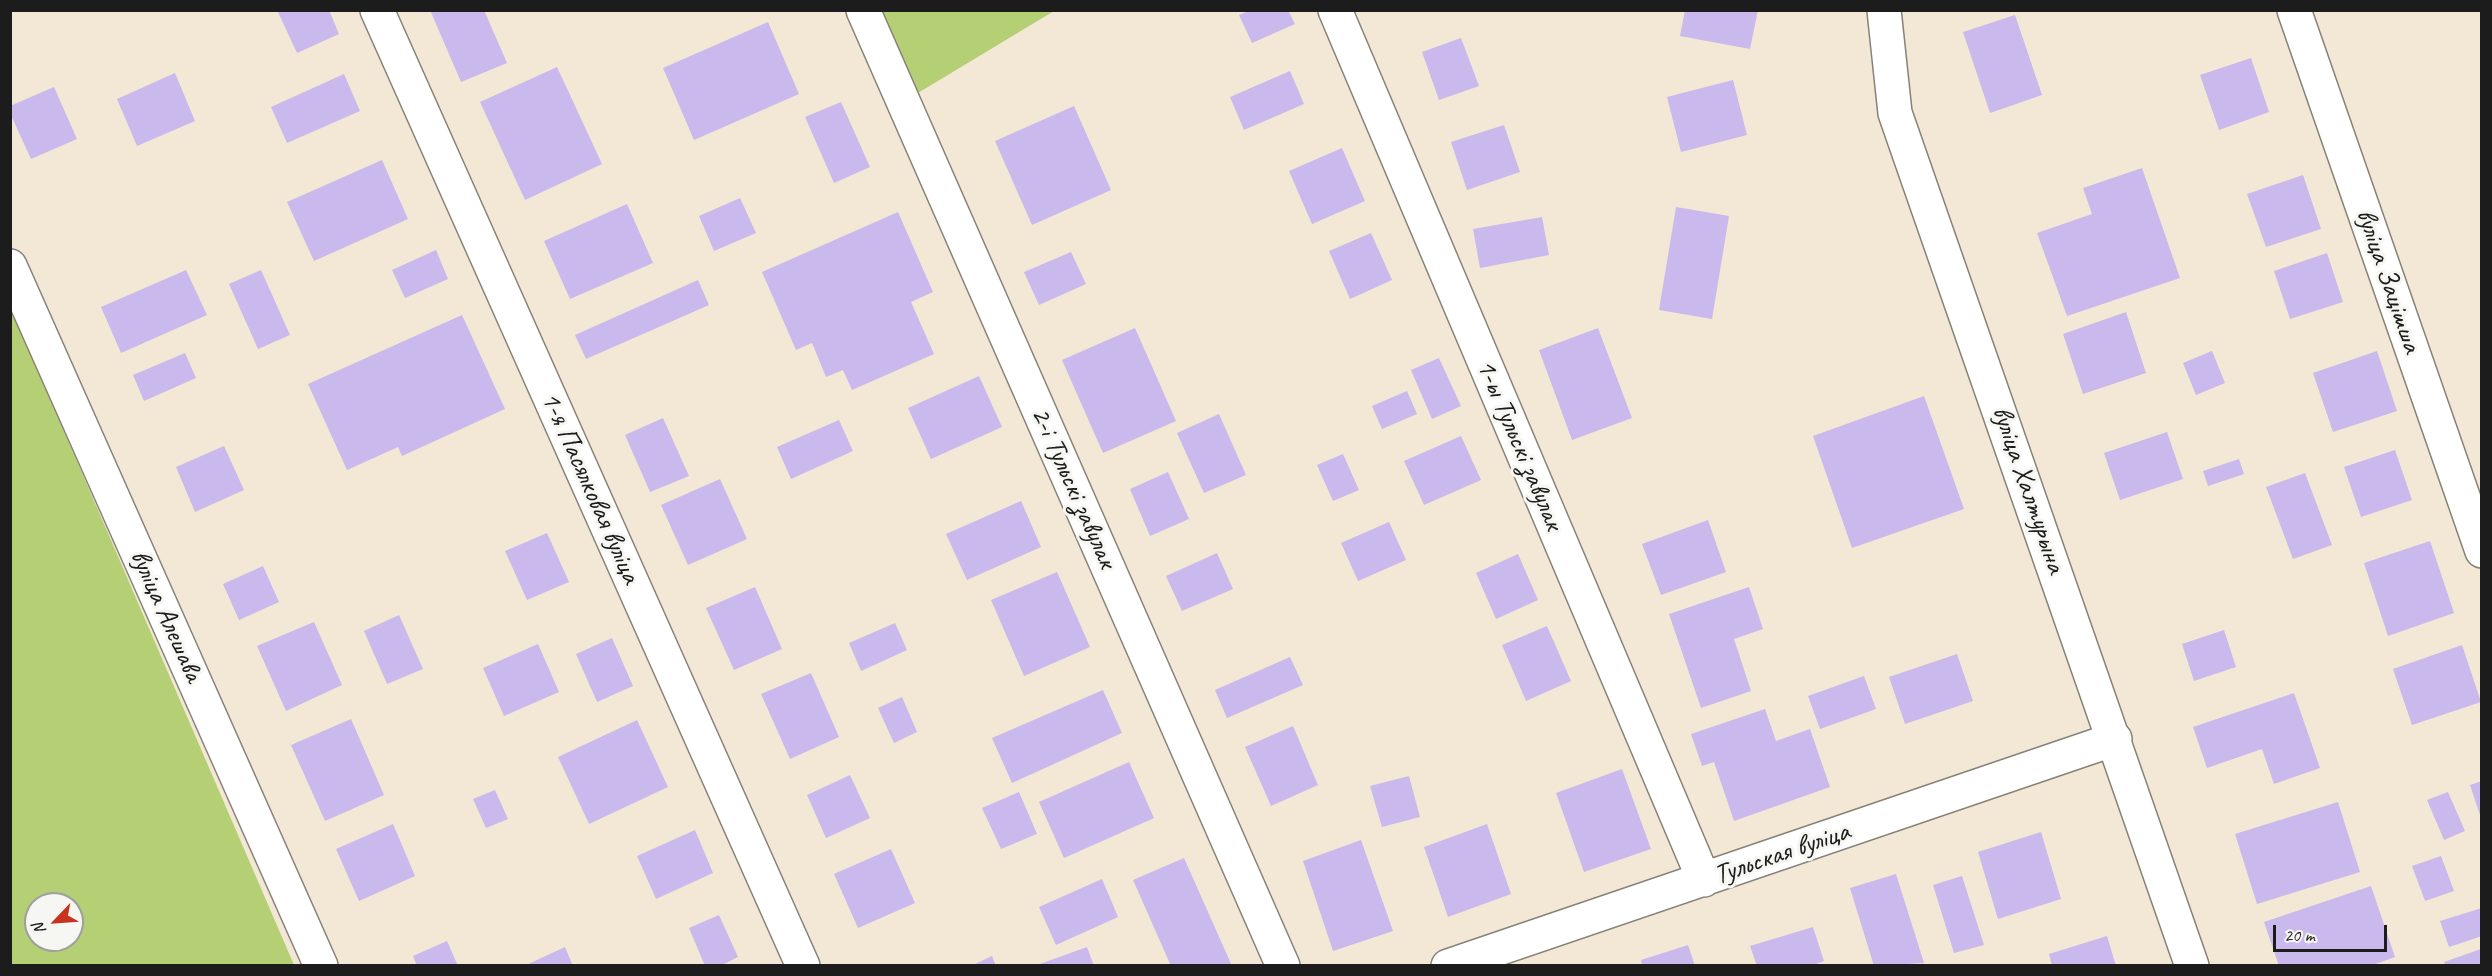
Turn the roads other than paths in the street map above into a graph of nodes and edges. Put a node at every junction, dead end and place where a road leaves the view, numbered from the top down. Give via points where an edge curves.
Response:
1 (377, 10) edge
2 (862, 10) edge
3 (1335, 10) edge
4 (1884, 10) edge
5 (2294, 10) edge
6 (10, 266) edge
7 (2481, 551) edge
8 (2115, 739) junction
9 (1704, 880) junction
10 (321, 966) edge
11 (803, 966) edge
12 (1283, 966) edge
13 (1448, 966) edge
14 (2192, 966) edge

1 - 11 street, 1-я Пасялковая вуліца
2 - 12 street, 2-і Тульскі завулак
3 - 9 street, 1-ы Тульскі завулак
4 - 8 street, вуліца Халтурына via 1895,113
5 - 7 street, вуліца Зацішша
6 - 10 street, вуліца Алешава
8 - 9 street, Тульская вуліца
8 - 14 street, вуліца Халтурына
9 - 13 street, Тульская вуліца

